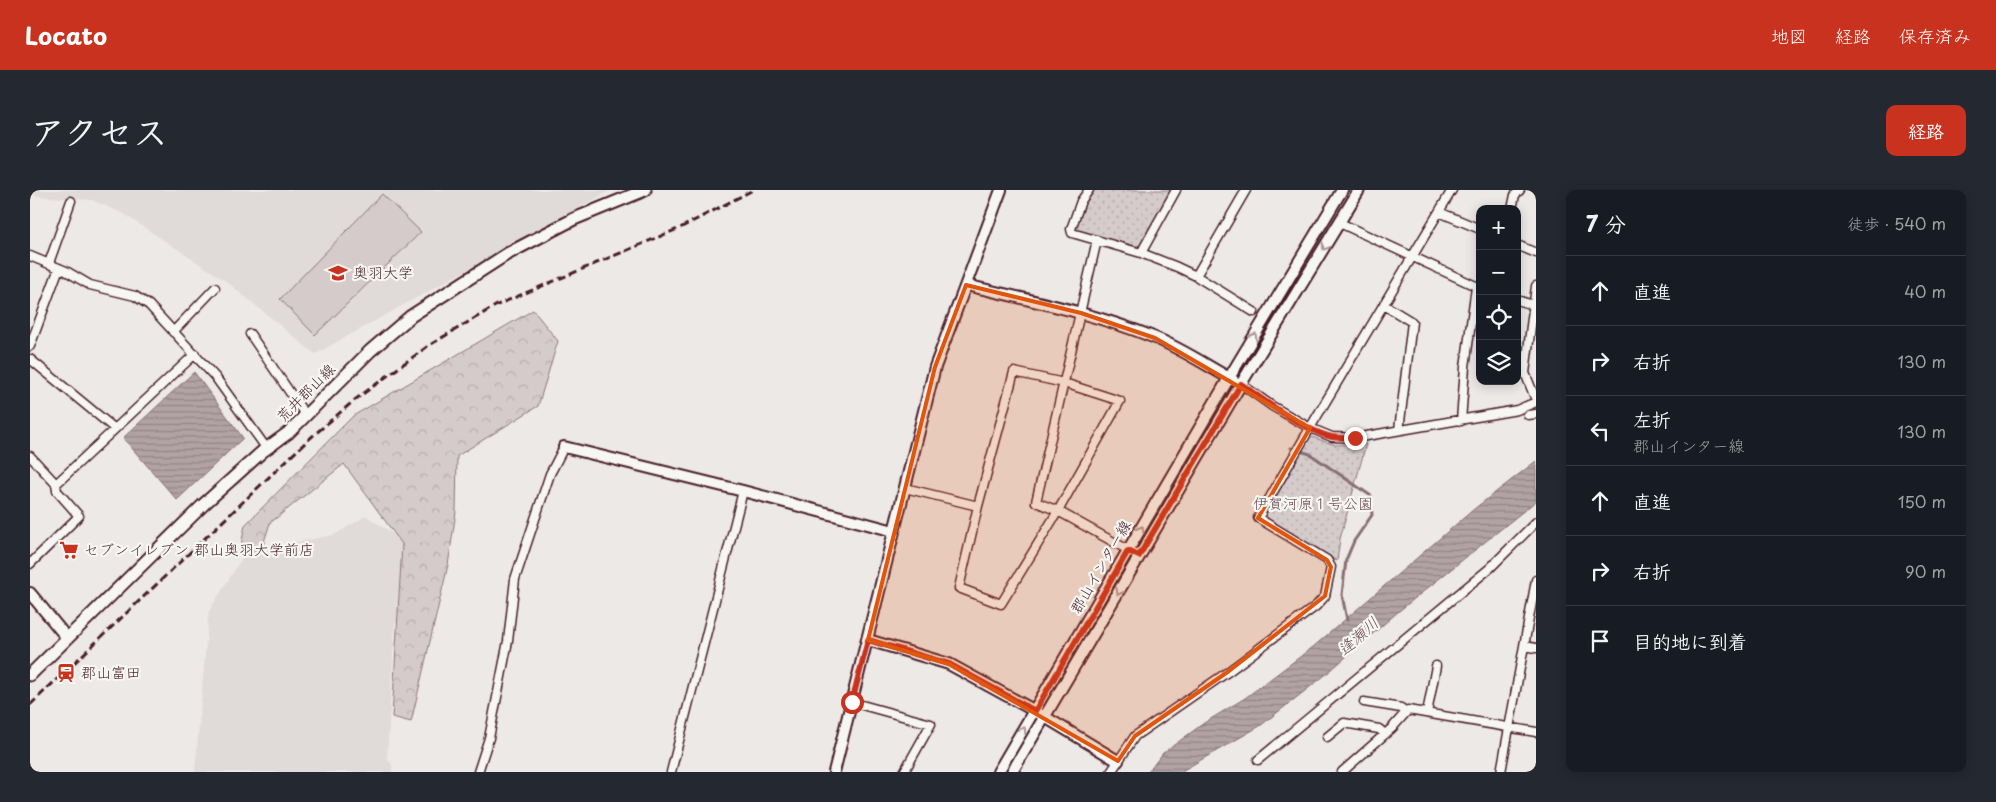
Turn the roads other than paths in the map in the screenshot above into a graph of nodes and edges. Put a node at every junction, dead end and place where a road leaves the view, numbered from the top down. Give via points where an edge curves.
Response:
1 (645, 190) edge
2 (1001, 190) edge
3 (1089, 190) edge
4 (1176, 190) edge
5 (1246, 190) edge
6 (1342, 190) edge
7 (1359, 190) edge
8 (1452, 190) edge
9 (1520, 190) edge
10 (71, 200) dead end
11 (1513, 205) edge
12 (1439, 212) junction
13 (1340, 222) junction
14 (1476, 227) edge
15 (1097, 240) junction
16 (1521, 247) edge
17 (1141, 253) junction
18 (1536, 253) edge
19 (30, 256) edge
20 (1412, 257) junction
21 (49, 264) junction
22 (59, 268) junction
23 (1196, 276) junction
24 (966, 284) junction
25 (1476, 286) edge
26 (1536, 286) edge
27 (215, 288) dead end
28 (1477, 295) edge
29 (1521, 301) edge
30 (1384, 305) junction
31 (1533, 305) junction
32 (1254, 312) dead end
33 (1080, 313) junction
34 (173, 332) junction
35 (250, 334) dead end
36 (30, 346) edge
37 (195, 354) junction
38 (30, 359) edge
39 (1229, 378) junction
40 (1064, 383) junction
41 (1241, 384) junction
42 (1536, 401) edge
43 (306, 416) junction
44 (1461, 421) junction
45 (1310, 428) junction
46 (115, 430) junction
47 (1399, 430) junction
48 (564, 447) joint
49 (267, 449) junction
50 (30, 456) edge
51 (56, 484) junction
52 (905, 488) junction
53 (743, 490) junction
54 (978, 506) junction
55 (1058, 511) junction
56 (1536, 522) edge
57 (894, 531) junction
58 (1128, 551) junction
59 (1139, 556) junction
60 (30, 564) edge
61 (1536, 580) edge
62 (30, 593) edge
63 (67, 638) junction
64 (868, 640) junction
65 (1524, 646) junction
66 (1536, 648) edge
67 (1436, 666) dead end
68 (30, 675) edge
69 (852, 702) junction
70 (1364, 702) dead end
71 (1035, 711) junction
72 (1406, 712) junction
73 (1427, 713) junction
74 (1045, 717) junction
75 (1509, 728) junction
76 (1536, 732) edge
77 (1385, 734) junction
78 (1326, 737) dead end
79 (1258, 760) dead end
80 (1118, 761) junction
81 (478, 772) edge
82 (671, 772) edge
83 (834, 772) edge
84 (904, 772) edge
85 (998, 772) edge
86 (1012, 772) edge
87 (1111, 772) edge
88 (1342, 772) edge
89 (1501, 772) edge

1 - 43 main road, 荒井郡山線 via 574,219 507,254 442,294 370,351
2 - 24 street
3 - 15 street via 1081,201 1071,231
4 - 17 street
5 - 23 street
39 -> 6 street, 郡山インター線
7 - 13 street
8 - 12 street
9 - 11 street
10 - 21 street
12 - 14 street
12 - 20 street
13 - 20 street
13 -> 41 street
15 - 17 street
15 - 33 street
16 - 18 street
17 - 23 street
19 - 21 street
20 - 25 street
20 - 30 street
21 - 22 street
22 - 34 street via 90,285 142,300
22 - 36 street
23 - 32 street
24 - 33 street
24 - 52 street via 935,367
26 - 31 street
27 - 34 street
28 - 44 street via 1465,367
29 - 31 street
30 - 45 street
30 - 47 street via 1412,322
31 - 42 street via 1525,373
33 - 39 street via 1155,338
33 - 40 street
34 - 37 street
35 - 43 street
37 - 46 street
37 - 49 street
38 - 46 street
39 - 41 street
58 -> 39 street, 郡山インター線
40 - 54 street via 1014,372
40 - 55 street via 1036,502
40 - 55 street via 1120,401
41 - 45 street
41 - 59 street
42 - 44 street via 1517,410
43 - 49 main road, 荒井郡山線
44 - 47 street
45 - 47 street via 1340,438
45 - 80 street via 1258,518 1327,560 1331,567 1325,596 1229,671 1135,736
46 - 51 street
48 - 53 street
48 - 81 street via 550,474 515,579 508,641 489,738
49 - 63 main road, 荒井郡山線 via 204,504
50 - 51 street
51 - 60 street via 57,490 79,516
52 - 54 street
52 - 57 street
53 - 57 street
53 - 82 street
54 - 55 street via 959,588 1002,604
55 - 58 street
56 - 79 street via 1490,568
57 - 64 street
58 - 59 street
58 - 71 street, 郡山インター線
59 -> 74 street
61 - 65 street
62 - 63 street
63 - 68 main road, 荒井郡山線
64 - 69 street
64 - 71 street via 949,664
65 - 66 street
65 - 75 street
67 - 73 street
69 - 83 street
69 - 84 street via 931,724
70 - 72 street via 1403,708
71 - 74 street
85 -> 71 street, 郡山インター線
72 - 73 street
72 - 77 street
73 - 75 street
74 - 80 street
74 - 86 street
75 - 76 street
75 - 89 street
77 - 78 street via 1379,729 1344,723
77 - 88 street
80 - 87 street

